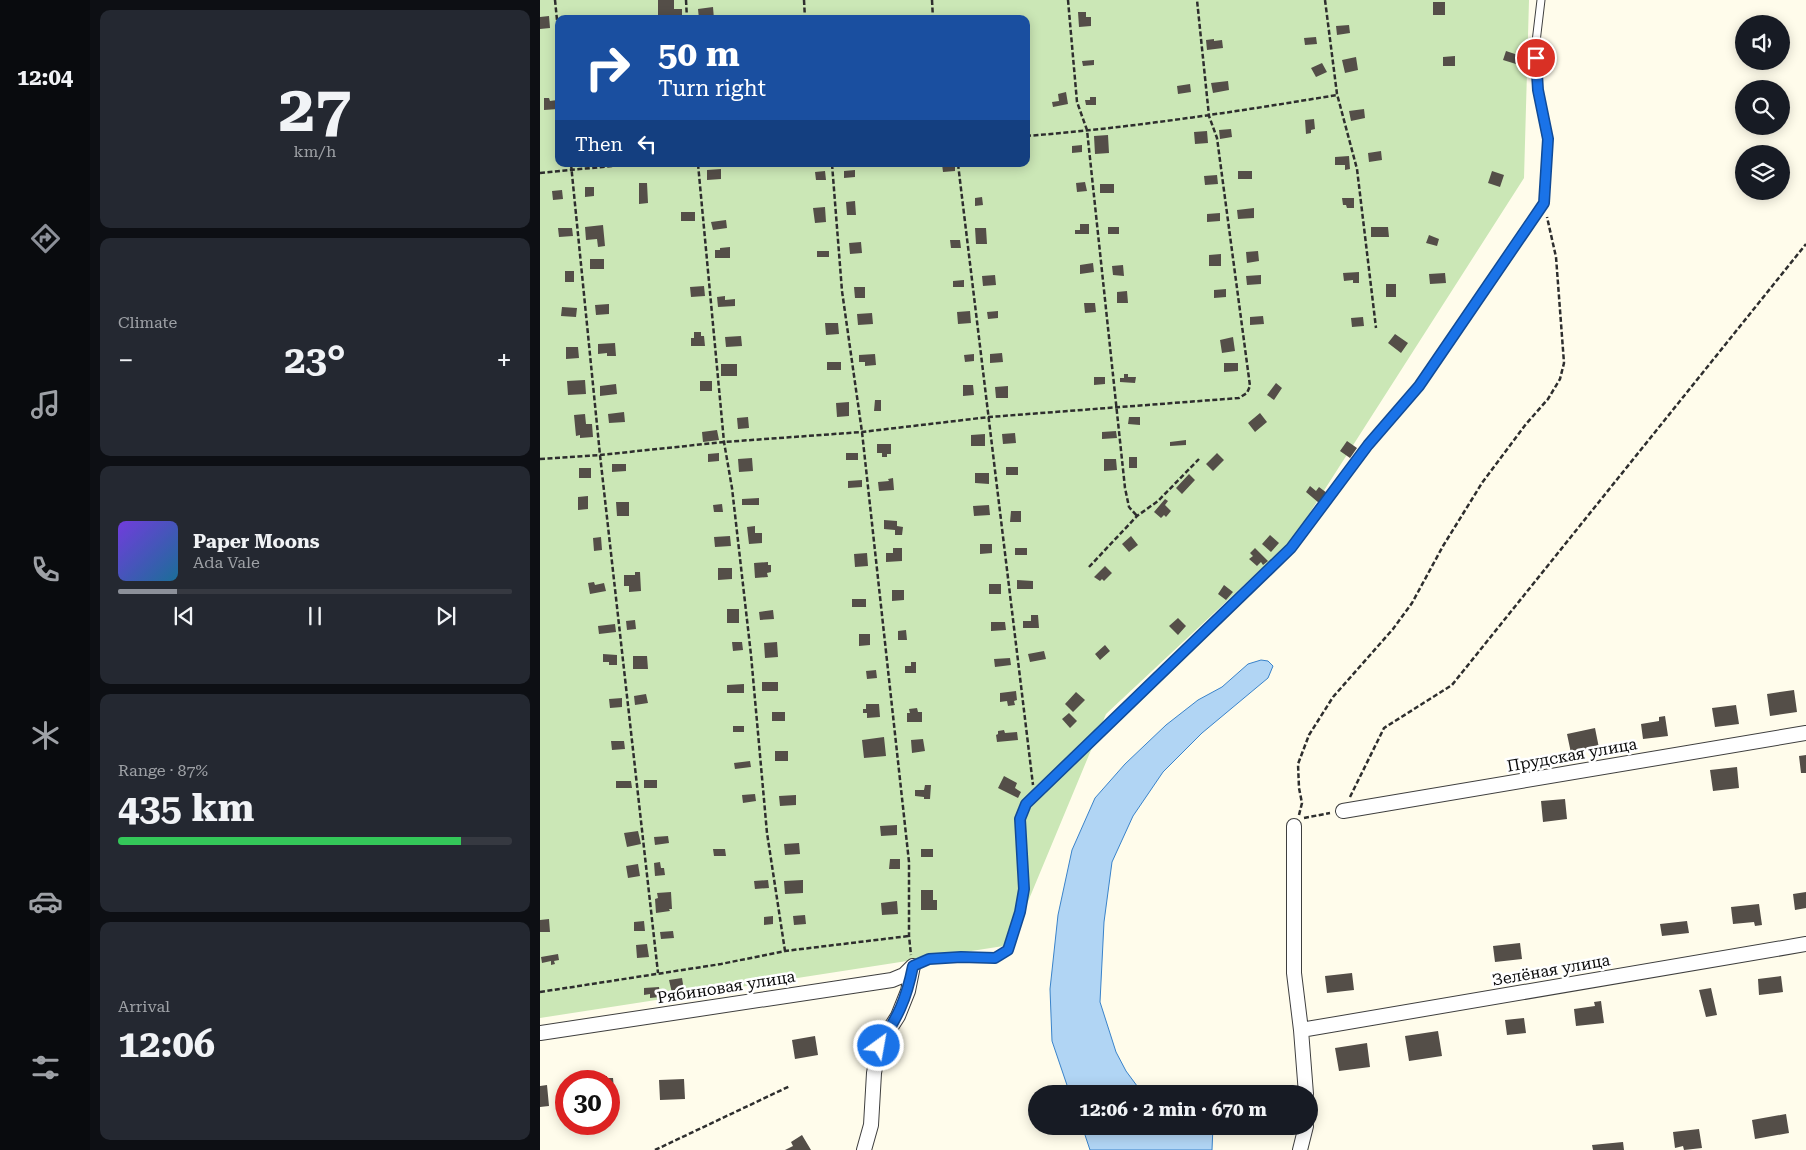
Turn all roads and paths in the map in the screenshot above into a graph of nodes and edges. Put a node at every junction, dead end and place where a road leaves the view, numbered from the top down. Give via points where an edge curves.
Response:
1 (555, 0) edge
2 (686, 0) edge
3 (804, 0) edge
4 (932, 0) edge
5 (1068, 0) edge
6 (1197, 0) edge
7 (1325, 0) edge
8 (1541, 0) edge
9 (556, 15) edge
10 (687, 15) edge
11 (805, 15) edge
12 (933, 15) edge
13 (1337, 94) junction
14 (1209, 116) junction
15 (1087, 130) junction
16 (1030, 136) edge
17 (595, 167) edge
18 (698, 167) edge
19 (832, 167) edge
20 (958, 167) edge
21 (571, 169) junction
22 (540, 173) edge
23 (1544, 203) junction
24 (1806, 244) edge
25 (1376, 328) dead end
26 (1116, 406) junction
27 (989, 417) junction
28 (862, 432) junction
29 (724, 442) junction
30 (600, 455) junction
31 (540, 459) edge
32 (1199, 459) dead end
33 (1137, 516) junction
34 (1089, 567) dead end
35 (1806, 733) edge
36 (1034, 795) junction
37 (1343, 811) junction
38 (1294, 826) junction
39 (908, 936) junction
40 (1806, 944) edge
41 (785, 951) junction
42 (913, 966) junction
43 (658, 973) junction
44 (540, 992) edge
45 (1301, 1030) junction
46 (540, 1033) edge
47 (1305, 1085) edge
48 (790, 1086) dead end
49 (1304, 1135) edge
50 (655, 1150) edge
51 (864, 1150) edge
52 (1300, 1150) edge

1 - 9 path
2 - 10 path
3 - 11 path
4 - 12 path
5 - 15 path via 1077,102
6 - 14 path
7 - 13 path
8 - 23 lane via 1536,42 1538,90 1548,139
13 - 14 path
13 - 25 path via 1357,169
14 - 15 path
14 - 26 path via 1217,138 1250,386 1247,393 1239,398
15 - 16 path
15 - 26 path
17 - 21 path
18 - 29 path
19 - 28 path via 842,291
20 - 27 path
21 - 22 path
21 - 30 path
23 - 36 lane via 1419,386 1368,445 1291,548
23 - 38 path via 1556,257 1564,363 1560,380 1482,482 1412,603 1333,697 1309,735 1298,764 1302,803
24 - 37 path via 1452,684 1384,728
26 - 27 path
26 - 33 path via 1125,488 1129,507
27 - 28 path
27 - 36 path
28 - 29 path
28 - 39 path via 909,862
29 - 30 path
29 - 41 path via 751,655 767,833
30 - 31 path
30 - 43 path
32 - 33 path via 1158,502
33 - 34 path
35 - 37 street, Прудская улица
36 - 42 lane via 1020,819 1024,889 1008,950 995,958 929,959
37 - 38 path via 1306,817
38 - 45 street via 1294,973
39 - 41 path
39 - 42 path
40 - 45 street, Зелёная улица
41 - 43 path
42 - 46 street, Рябиновая улица via 892,980
42 - 51 street via 898,1016 879,1046 871,1125
43 - 44 path
45 - 47 street
48 - 50 path
49 - 52 street

